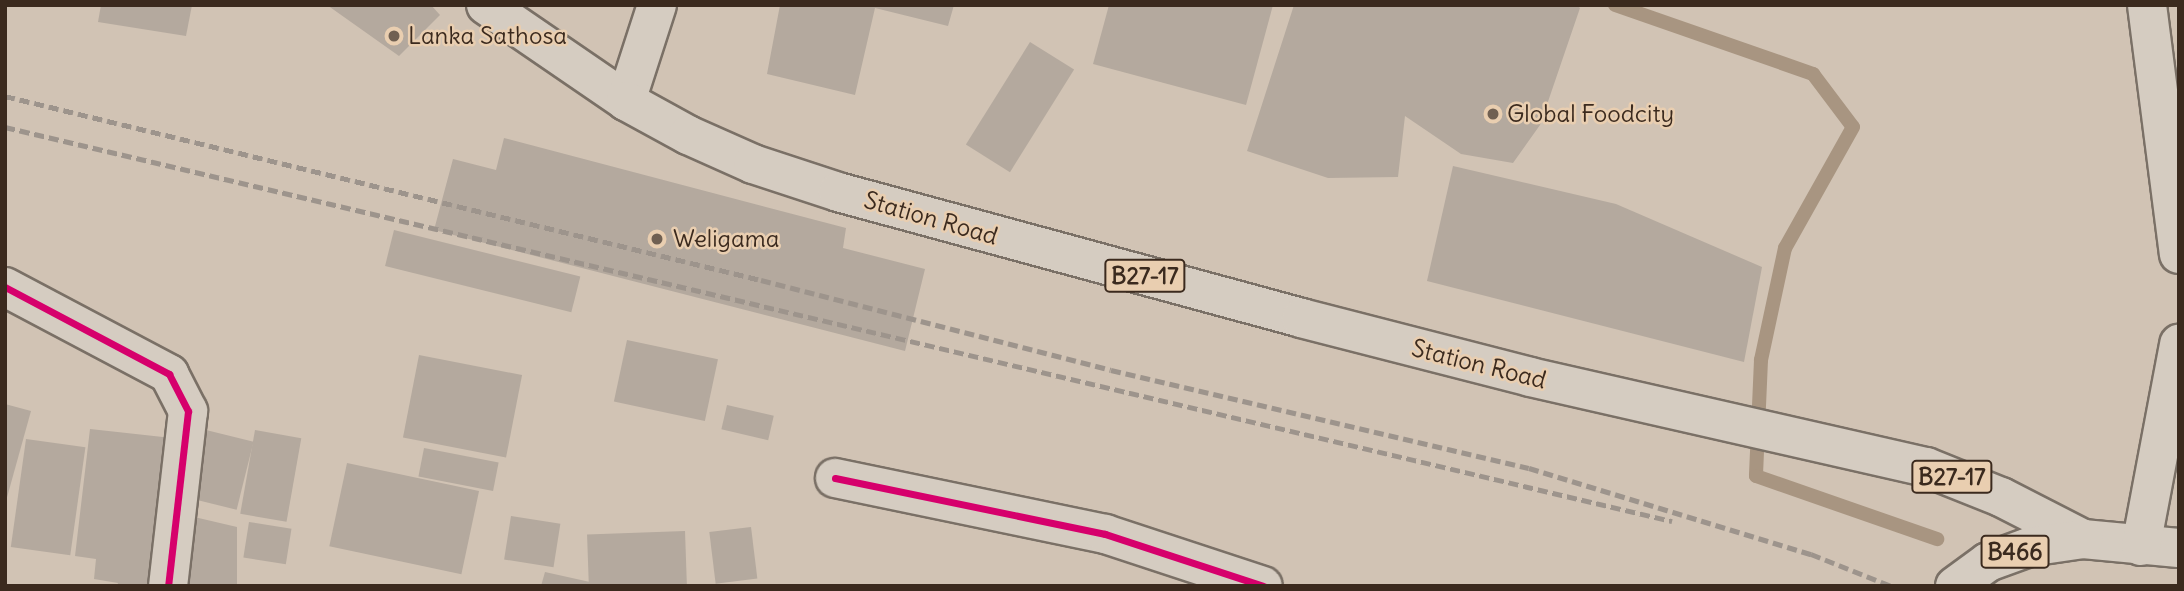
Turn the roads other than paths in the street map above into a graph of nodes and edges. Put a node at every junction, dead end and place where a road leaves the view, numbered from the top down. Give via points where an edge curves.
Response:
1 (485, 5) edge
2 (657, 5) edge
3 (2147, 5) edge
4 (625, 101) junction
5 (2179, 254) edge
6 (5, 288) edge
7 (2179, 344) edge
8 (835, 478) dead end
9 (2083, 539) junction
10 (2141, 547) junction
11 (2179, 548) edge
12 (168, 586) edge
13 (1263, 586) edge
14 (1955, 586) edge

1 - 4 main road, Station Road
2 - 4 main road
3 - 5 main road
4 - 9 main road, Station Road / B27-17 via 753,164 838,192 1288,315 1677,412 1926,467 2001,497
6 - 12 main road via 169,374 188,411
7 - 10 main road
8 - 13 main road via 1105,534
9 - 10 main road, Station Road / B466
9 - 14 main road, B466 via 2029,547 1988,562
10 - 11 main road, Station Road

